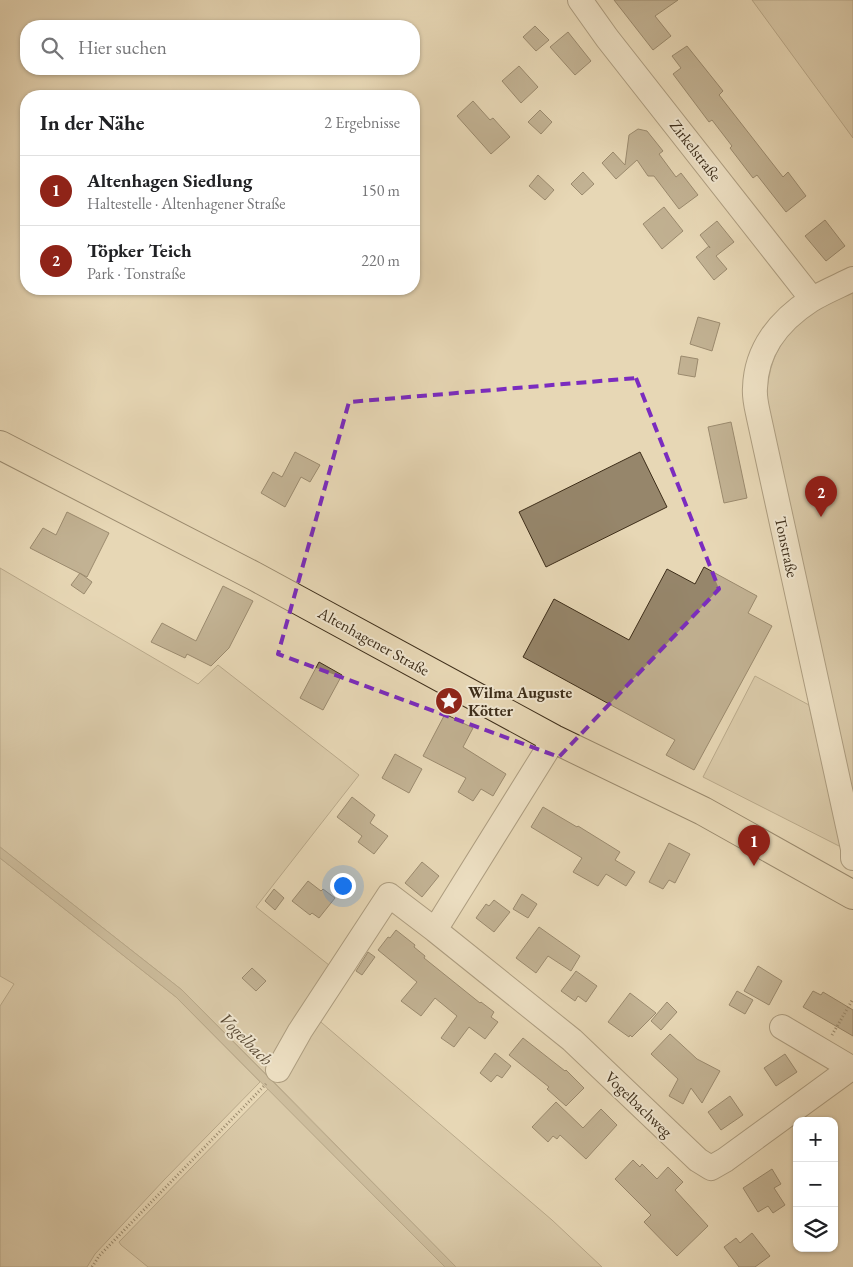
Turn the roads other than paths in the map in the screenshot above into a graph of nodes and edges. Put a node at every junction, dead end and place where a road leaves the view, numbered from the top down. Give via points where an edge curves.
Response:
1 (580, 0) edge
2 (853, 279) edge
3 (812, 299) junction
4 (0, 445) edge
5 (554, 739) junction
6 (853, 858) edge
7 (851, 884) edge
8 (435, 930) junction
9 (782, 1028) dead end
10 (852, 1069) edge
11 (278, 1070) dead end

1 - 3 street, Zirkelstraße
2 - 3 street, Tonstraße
3 - 6 street, Tonstraße via 782,323 769,340 756,369 754,390
4 - 5 main road, Altenhagener Straße via 254,576
5 - 7 main road, Altenhagener Straße
5 - 8 street
8 - 10 street, Vogelbachweg via 572,1040 698,1160 711,1168
8 - 11 street, Vogelbachweg via 388,895
9 - 10 street, Vogelbachweg

